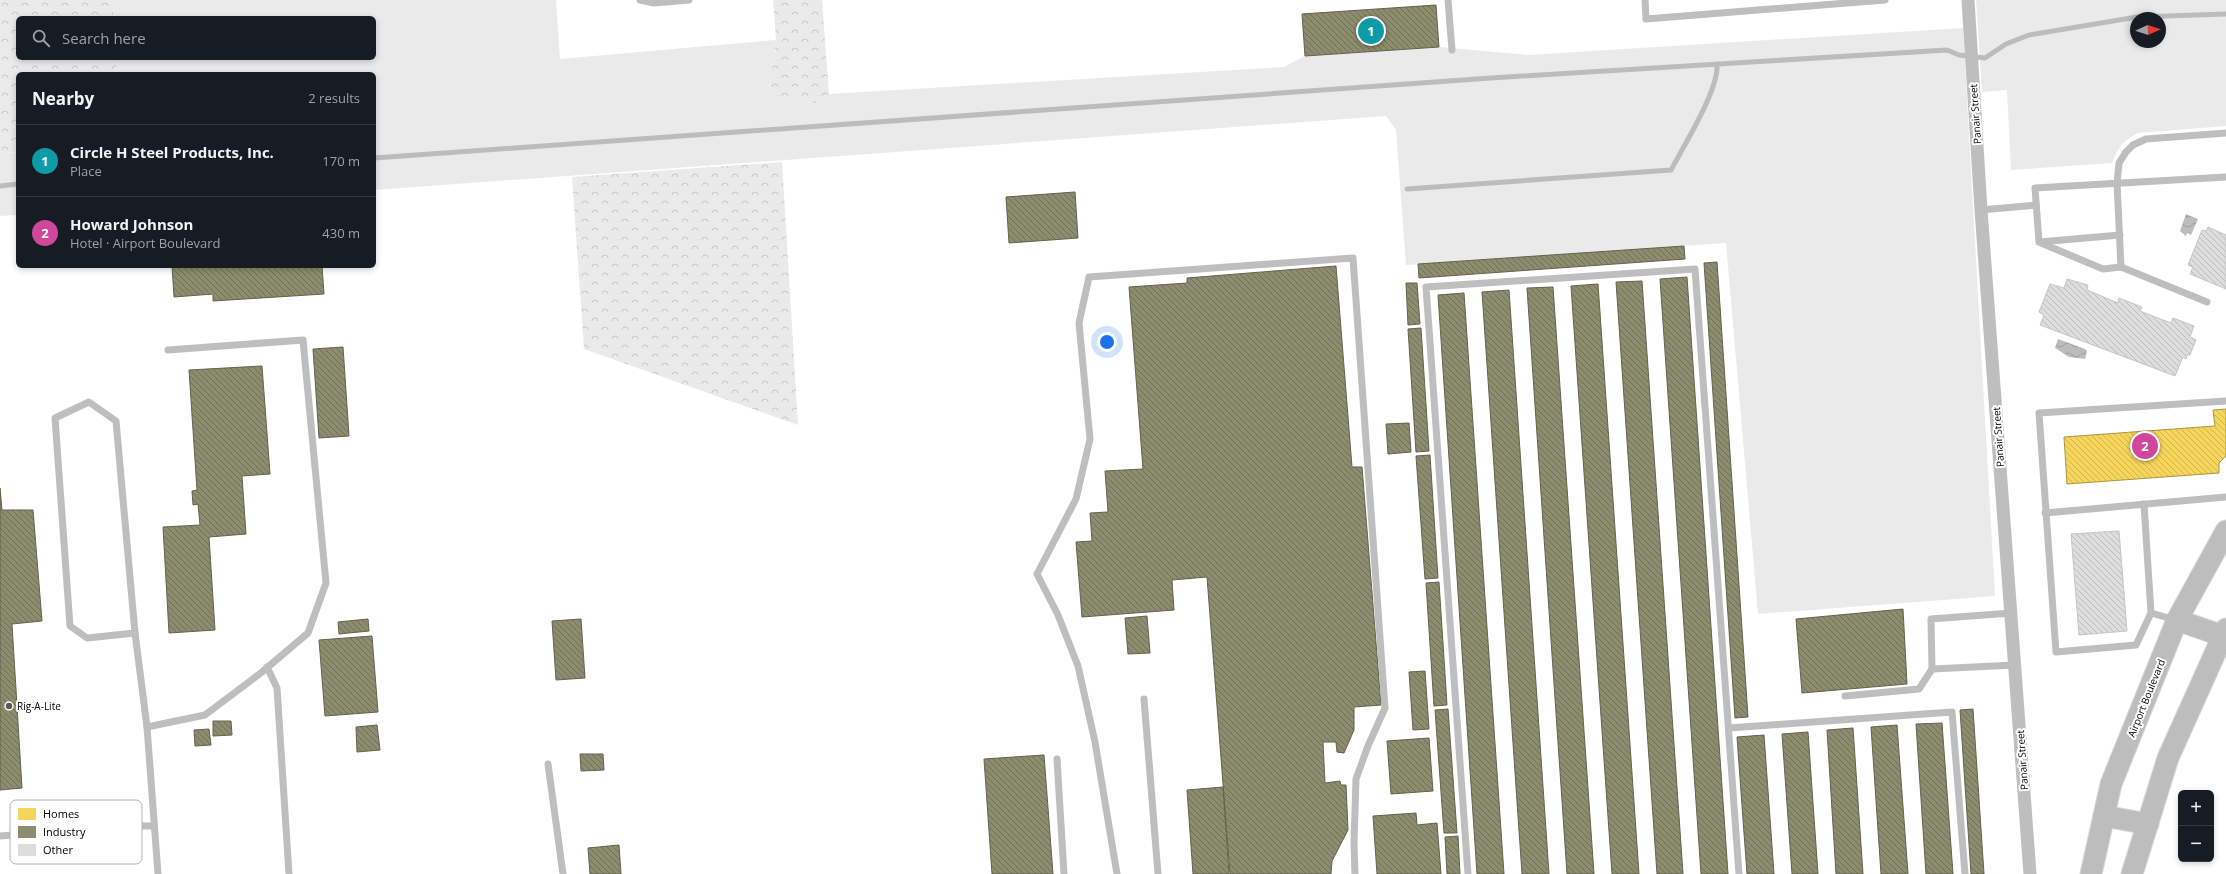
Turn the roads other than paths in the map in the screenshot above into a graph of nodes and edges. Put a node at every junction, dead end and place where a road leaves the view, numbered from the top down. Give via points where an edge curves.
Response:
1 (640, 0) edge
2 (689, 0) edge
3 (1448, 0) edge
4 (1645, 0) edge
5 (1885, 0) edge
6 (1968, 2) edge
7 (1452, 50) dead end
8 (2226, 133) edge
9 (2226, 177) edge
10 (2117, 183) junction
11 (2036, 205) junction
12 (1981, 210) junction
13 (2120, 235) junction
14 (2039, 242) junction
15 (2121, 267) junction
16 (2207, 302) dead end
17 (168, 350) dead end
18 (2226, 401) edge
19 (2226, 497) edge
20 (2144, 504) junction
21 (2045, 513) junction
22 (2226, 531) edge
23 (2011, 613) junction
24 (2151, 613) junction
25 (2177, 620) junction
26 (135, 633) junction
27 (2224, 633) edge
28 (2015, 665) junction
29 (267, 667) junction
30 (1932, 669) junction
31 (1845, 696) dead end
32 (1144, 699) dead end
33 (146, 727) junction
34 (1729, 728) junction
35 (1057, 759) dead end
36 (548, 764) dead end
37 (2104, 816) junction
38 (2148, 824) junction
39 (142, 826) edge
40 (154, 826) junction
41 (10, 835) edge
42 (0, 836) edge
43 (158, 874) edge
44 (289, 874) edge
45 (563, 874) edge
46 (1064, 874) edge
47 (1117, 874) edge
48 (1158, 874) edge
49 (1355, 874) edge
50 (1468, 874) edge
51 (1739, 874) edge
52 (1965, 874) edge
53 (2030, 874) edge
54 (2091, 874) edge
55 (2132, 874) edge

1 - 2 lane
3 - 7 lane
4 - 5 lane via 1646,19
6 - 12 street, Panair Street
8 - 10 lane via 2146,139 2133,145 2119,162
9 - 10 lane
10 - 11 lane via 2035,188
10 - 13 lane
11 - 12 lane
11 - 14 lane
12 - 23 street, Panair Street
13 - 14 lane
13 - 15 lane
14 - 15 lane via 2102,269
15 - 16 lane
17 - 29 lane via 303,340 326,583 308,633
18 - 21 lane via 2039,413
19 - 20 lane
20 - 21 lane
20 - 24 lane
21 - 24 lane via 2056,652 2136,645
22 - 25 main road, Airport Boulevard
23 - 28 street, Panair Street
23 - 30 lane via 1931,619
24 - 25 lane
25 - 27 main road
25 - 37 main road, Airport Boulevard via 2111,784
26 - 26 lane via 116,421 89,402 55,418 70,626 87,638
26 - 33 lane
27 - 38 main road via 2168,758
28 - 30 lane
28 - 53 street, Panair Street
29 - 33 lane via 205,715
29 - 44 lane via 277,688
30 - 31 lane via 1919,689
32 - 48 lane
33 - 40 lane
34 - 50 lane via 1695,269 1426,287
34 - 51 lane
34 - 52 lane via 1952,712
35 - 46 lane
36 - 45 lane
37 - 38 main road
37 - 54 main road, Airport Boulevard
38 - 55 main road
39 - 40 lane
40 - 43 lane
41 - 42 lane
47 - 49 lane via 1095,742 1078,666 1058,615 1037,574 1076,499 1090,439 1079,323 1089,277 1353,258 1385,708 1356,779

